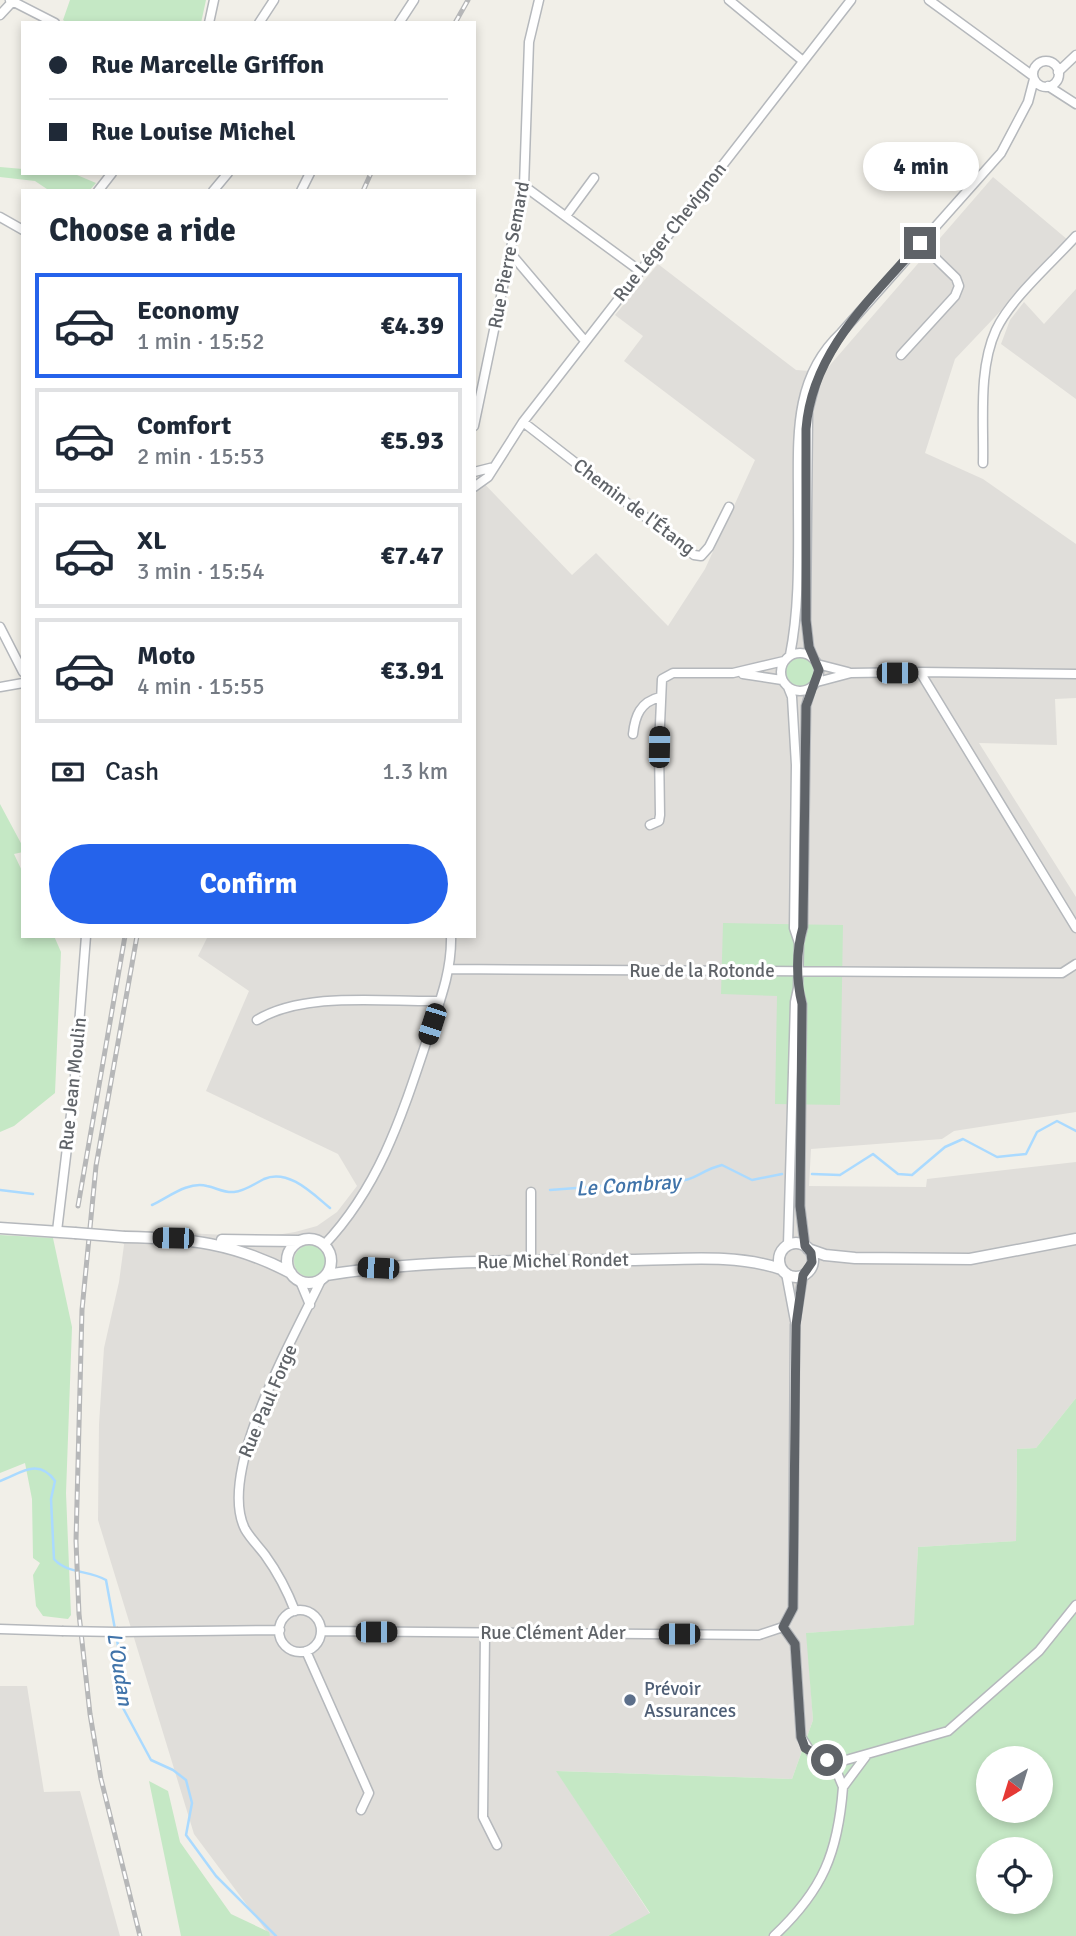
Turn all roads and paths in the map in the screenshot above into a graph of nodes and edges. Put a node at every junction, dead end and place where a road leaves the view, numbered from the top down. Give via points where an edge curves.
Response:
1 (214, 0) edge
2 (274, 0) edge
3 (415, 0) edge
4 (539, 0) edge
5 (850, 0) edge
6 (929, 0) edge
7 (11, 1) edge
8 (734, 2) edge
9 (0, 15) edge
10 (51, 21) edge
11 (210, 21) edge
12 (260, 21) edge
13 (400, 21) edge
14 (1074, 57) edge
15 (1015, 60) junction
16 (803, 61) junction
17 (1051, 62) junction
18 (1037, 64) junction
19 (1058, 74) junction
20 (1034, 78) junction
21 (1047, 86) junction
22 (1064, 95) junction
23 (1028, 102) junction
24 (1076, 104) edge
25 (110, 175) edge
26 (226, 175) edge
27 (594, 178) dead end
28 (524, 186) junction
29 (100, 189) edge
30 (215, 189) edge
31 (566, 216) junction
32 (0, 217) edge
33 (21, 229) edge
34 (1076, 236) edge
35 (920, 243) junction
36 (512, 256) junction
37 (640, 271) junction
38 (841, 333) junction
39 (585, 341) junction
40 (901, 355) dead end
41 (476, 417) edge
42 (523, 422) junction
43 (983, 463) dead end
44 (494, 467) junction
45 (476, 472) edge
46 (476, 486) edge
47 (729, 507) dead end
48 (0, 627) edge
49 (787, 658) junction
50 (816, 661) junction
51 (21, 668) edge
52 (920, 672) junction
53 (733, 673) junction
54 (851, 673) junction
55 (1076, 674) edge
56 (21, 683) edge
57 (785, 684) junction
58 (814, 685) junction
59 (0, 687) edge
60 (660, 697) junction
61 (633, 734) dead end
62 (650, 825) dead end
63 (1076, 928) edge
64 (86, 938) edge
65 (451, 938) edge
66 (799, 943) junction
67 (1076, 964) edge
68 (450, 969) junction
69 (799, 971) junction
70 (798, 988) junction
71 (440, 1001) junction
72 (257, 1020) dead end
73 (531, 1192) dead end
74 (0, 1228) edge
75 (57, 1231) junction
76 (1076, 1238) edge
77 (194, 1241) junction
78 (298, 1241) junction
79 (324, 1245) junction
80 (786, 1246) junction
81 (807, 1247) junction
82 (331, 1254) junction
83 (855, 1258) junction
84 (729, 1260) junction
85 (531, 1261) junction
86 (378, 1268) junction
87 (783, 1271) junction
88 (807, 1271) junction
89 (290, 1273) junction
90 (324, 1278) junction
91 (300, 1281) junction
92 (310, 1305) junction
93 (796, 1325) junction
94 (1076, 1605) edge
95 (295, 1611) junction
96 (783, 1627) junction
97 (0, 1629) edge
98 (279, 1630) junction
99 (321, 1632) junction
100 (485, 1633) junction
101 (306, 1651) junction
102 (866, 1756) junction
103 (827, 1760) junction
104 (843, 1787) junction
105 (361, 1810) dead end
106 (497, 1845) dead end
107 (774, 1936) edge

1 - 11 street
2 - 12 street
3 - 13 street
4 - 28 street, Rue Pierre Semard via 529,42
5 - 16 street, Rue Léger Chevignon
6 - 15 street
7 - 9 street
7 - 10 street
8 - 16 street
14 - 17 street
14 - 19 street
15 - 18 street
15 - 20 street
16 - 37 street, Rue Léger Chevignon
17 - 18 street
17 - 19 street
18 - 20 street
19 - 21 street
19 - 22 street
20 - 21 street
20 - 23 street
21 - 22 street
21 - 23 street
22 - 24 street
23 - 35 street via 1000,153
25 - 29 street
26 - 30 street
27 - 31 street
28 - 31 street
28 - 36 street, Rue Pierre Semard
31 - 37 street
32 - 33 street
34 - 43 street via 996,330 986,370
35 - 38 street
35 - 40 street via 959,286
36 - 39 street
36 - 41 street, Rue Pierre Semard
37 - 39 street, Rue Léger Chevignon
38 - 49 street via 815,365 800,411 797,593
38 - 50 street via 819,369 807,411 805,608 809,647
39 - 42 street, Rue Léger Chevignon
42 - 44 street, Rue Léger Chevignon
42 - 47 street, Chemin de l'Étang via 694,555 706,552
44 - 45 street
44 - 46 street, Rue Léger Chevignon
48 - 51 street
49 - 50 street via 803,653
49 - 53 street
49 - 57 street via 781,670
50 - 54 street
50 - 58 street
52 - 54 street
52 - 55 street
52 - 63 street
53 - 57 street
53 - 60 street via 673,673 662,679
54 - 58 street
56 - 59 street
57 - 58 street via 799,692
57 - 66 street via 792,697 796,765 794,928
58 - 66 street via 806,706 803,927
60 - 61 street via 644,704 635,718
60 - 62 street via 660,816
64 - 75 street, Rue Jean Moulin
65 - 68 street
66 - 69 street
67 - 69 street, Rue de la Rotonde via 1062,973
68 - 69 street, Rue de la Rotonde
68 - 71 street
69 - 70 street
70 - 80 street
70 - 81 street via 802,1004 800,1194
71 - 72 street via 304,1003 273,1010
71 - 79 street via 395,1136 355,1208
73 - 85 street
74 - 75 street
75 - 77 street, bridge
76 - 83 street via 970,1259
77 - 78 street
77 - 89 street via 240,1250
78 - 79 street via 311,1239
78 - 89 street via 287,1257
79 - 82 street
80 - 81 street
80 - 84 street, Rue Michel Rondet via 765,1256
80 - 87 street via 779,1258
81 - 83 street via 825,1255
81 - 88 street via 812,1258
82 - 86 street, Rue Michel Rondet via 345,1266
82 - 90 street
83 - 88 street
84 - 85 street, Rue Michel Rondet
84 - 87 street, Rue Michel Rondet via 764,1263
85 - 86 street, Rue Michel Rondet
86 - 90 street, Rue Michel Rondet
87 - 88 street via 794,1276
87 - 93 street
88 - 93 street
89 - 91 street
90 - 91 street
90 - 92 street, Rue Paul Forge
91 - 92 street
92 - 95 street, Rue Paul Forge via 251,1433 237,1496 245,1529 286,1586
93 - 96 street via 793,1608
94 - 102 street via 1039,1651 948,1731
95 - 98 street
95 - 99 street via 313,1615
96 - 100 street, Rue Clément Ader via 759,1635
96 - 103 street via 795,1644 801,1737 805,1748
97 - 98 street, bridge
98 - 101 street via 287,1647
99 - 100 street, Rue Clément Ader
99 - 101 street via 318,1642
100 - 106 street via 483,1817
101 - 105 street via 369,1793
102 - 103 street
102 - 104 street
103 - 104 street
104 - 107 street via 829,1865 799,1911

